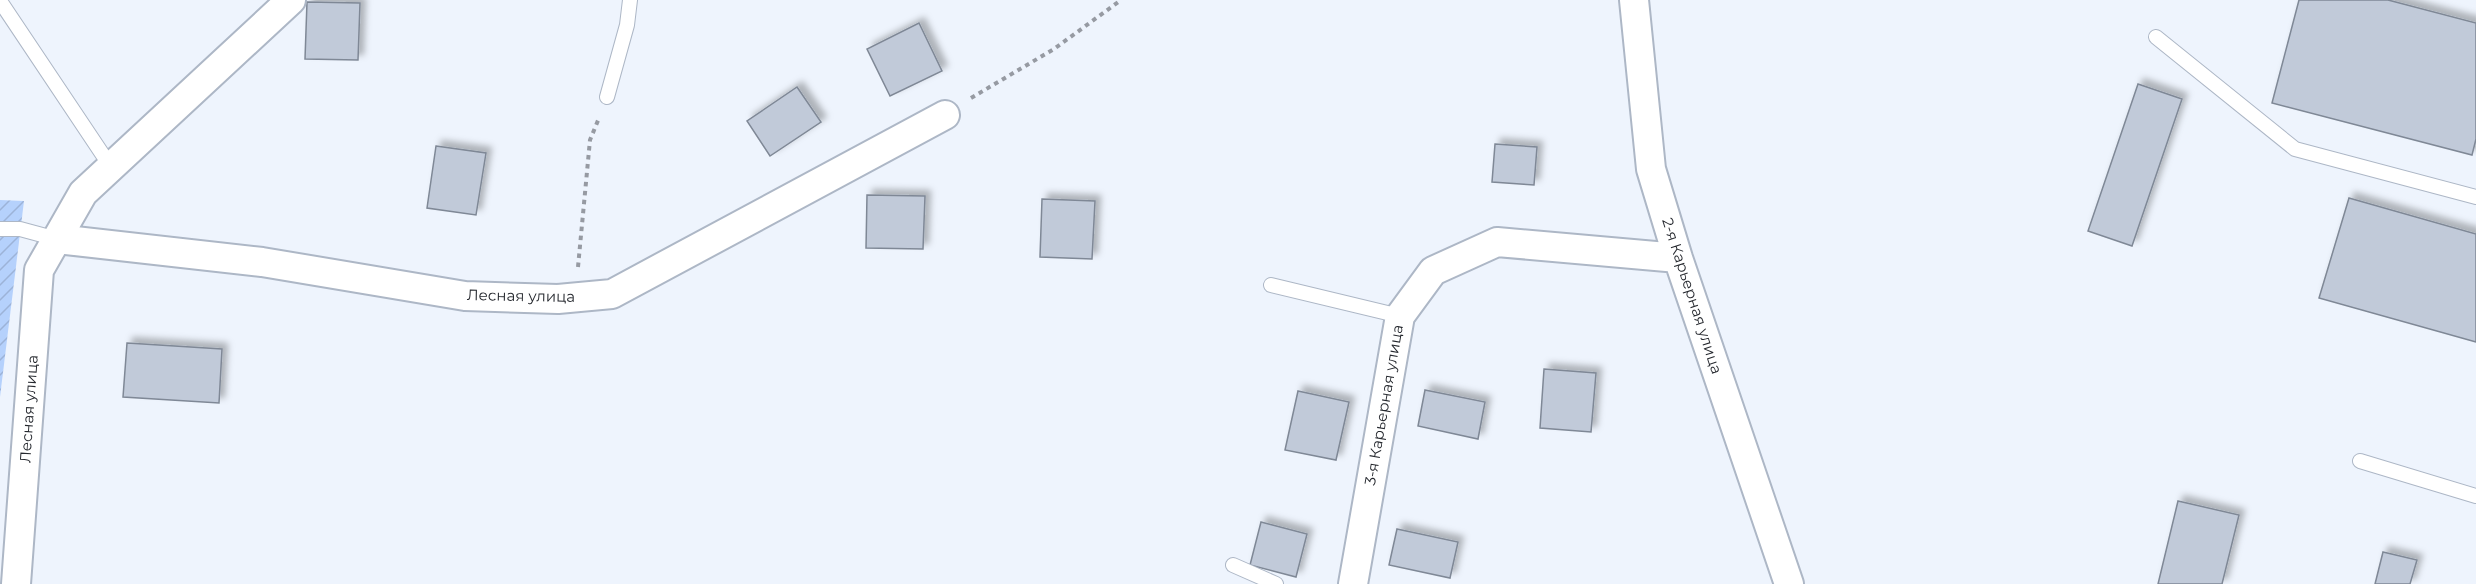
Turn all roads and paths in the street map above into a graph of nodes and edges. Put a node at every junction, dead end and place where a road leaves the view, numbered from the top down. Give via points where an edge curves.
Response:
1 (291, 0) edge
2 (630, 0) edge
3 (1121, 0) edge
4 (1634, 0) edge
5 (0, 1) edge
6 (2156, 37) dead end
7 (607, 97) joint
8 (945, 115) joint
9 (111, 167) junction
10 (2476, 197) edge
11 (0, 229) edge
12 (57, 239) junction
13 (1678, 258) junction
14 (1271, 285) dead end
15 (576, 297) junction
16 (1400, 316) junction
17 (2360, 461) dead end
18 (2476, 496) edge
19 (1233, 566) dead end
20 (16, 584) edge
21 (1276, 584) edge
22 (1353, 584) edge
23 (1789, 584) edge

1 - 9 street, Лесная улица
2 - 7 lane
3 - 8 path via 1054,49
4 - 13 street, 2-я Карьерная улица via 1651,169
5 - 9 lane
6 - 10 lane via 2295,149
7 - 15 path via 590,140
8 - 15 street, Лесная улица via 612,294
9 - 12 street, Лесная улица via 83,193
11 - 12 lane via 21,229
12 - 15 street, Лесная улица via 262,262 465,296
12 - 20 street, Лесная улица via 39,270
13 - 16 street, 3-я Карьерная улица via 1497,242 1433,271
13 - 23 street, 2-я Карьерная улица
14 - 16 lane
16 - 22 street, 3-я Карьерная улица
17 - 18 lane
19 - 21 lane

